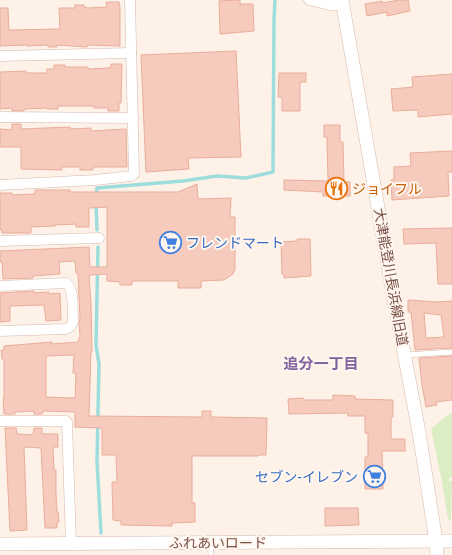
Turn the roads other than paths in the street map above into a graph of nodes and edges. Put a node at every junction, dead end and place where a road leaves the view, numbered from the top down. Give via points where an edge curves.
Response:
1 (130, 0) edge
2 (309, 0) edge
3 (342, 3) edge
4 (131, 53) junction
5 (0, 56) edge
6 (0, 117) edge
7 (133, 118) junction
8 (0, 185) edge
9 (99, 238) dead end
10 (0, 241) edge
11 (0, 286) edge
12 (0, 331) edge
13 (452, 352) edge
14 (405, 356) junction
15 (0, 421) edge
16 (436, 541) junction
17 (452, 541) edge
18 (0, 544) edge
19 (71, 544) junction
20 (210, 549) edge
21 (437, 555) edge

1 - 4 street
2 - 3 street via 330,5
3 - 14 street, 大津能登川長浜線旧道
4 - 5 street
4 - 7 street
6 - 7 street
7 - 8 street via 134,174 131,176
9 - 10 street
11 - 12 street via 66,283 72,290 73,321 66,329
13 - 14 lane
14 - 16 street, 大津能登川長浜線旧道 via 420,432
15 - 19 street via 67,422
16 - 17 street, ふれあいロード
16 - 20 street, ふれあいロード
16 - 21 street, 大津能登川長浜線旧道
18 - 19 street, ふれあいロード
19 - 20 street, ふれあいロード

